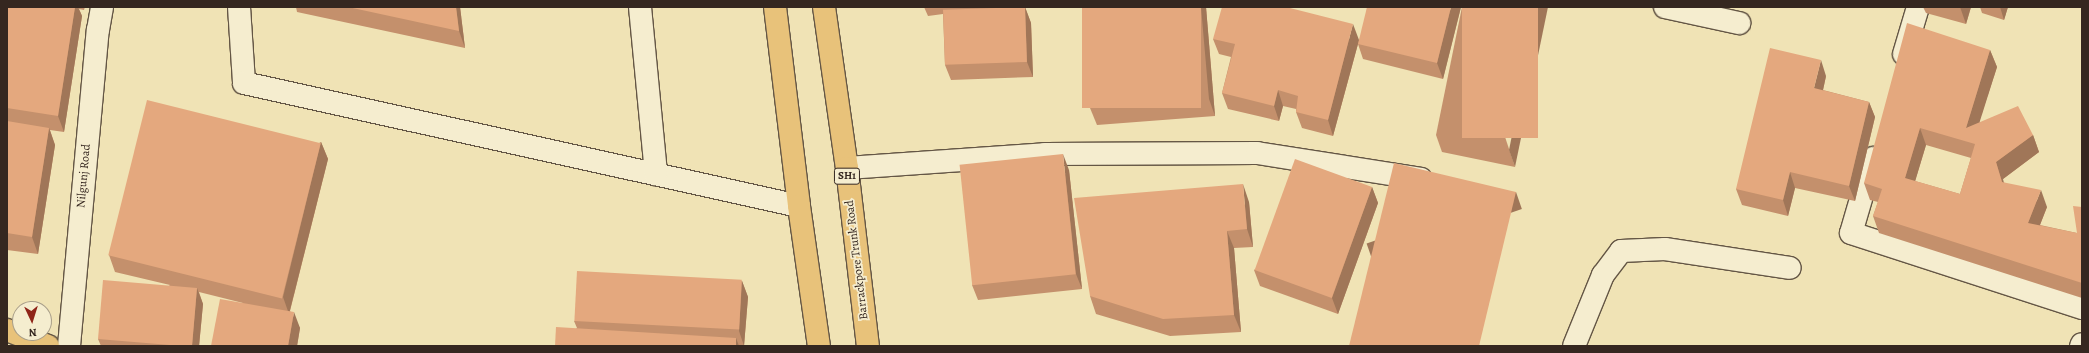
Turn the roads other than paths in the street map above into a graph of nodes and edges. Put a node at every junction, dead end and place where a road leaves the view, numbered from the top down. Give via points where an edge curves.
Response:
1 (102, 7) edge
2 (239, 7) edge
3 (640, 7) edge
4 (776, 7) edge
5 (824, 7) edge
6 (1666, 7) edge
7 (1918, 7) edge
8 (1739, 23) dead end
9 (1898, 75) edge
10 (1880, 135) edge
11 (846, 168) junction
12 (656, 174) junction
13 (1442, 182) edge
14 (799, 206) junction
15 (1790, 268) dead end
16 (2082, 308) edge
17 (7, 330) edge
18 (48, 346) edge
19 (69, 346) edge
20 (819, 346) edge
21 (868, 346) edge
22 (1574, 346) edge

1 - 19 street, Nilgunj Road
2 - 12 street via 244,83
3 - 12 street
4 - 14 main road
5 - 11 main road, Barrackpore Trunk Road / SH1
6 - 8 street
7 - 9 street
10 - 16 street via 1851,233
11 - 13 street via 1045,154 1257,153
11 - 21 main road, Barrackpore Trunk Road / SH1
12 - 14 street
14 - 20 main road
15 - 22 street via 1664,249 1621,251 1603,275
17 - 18 main road

